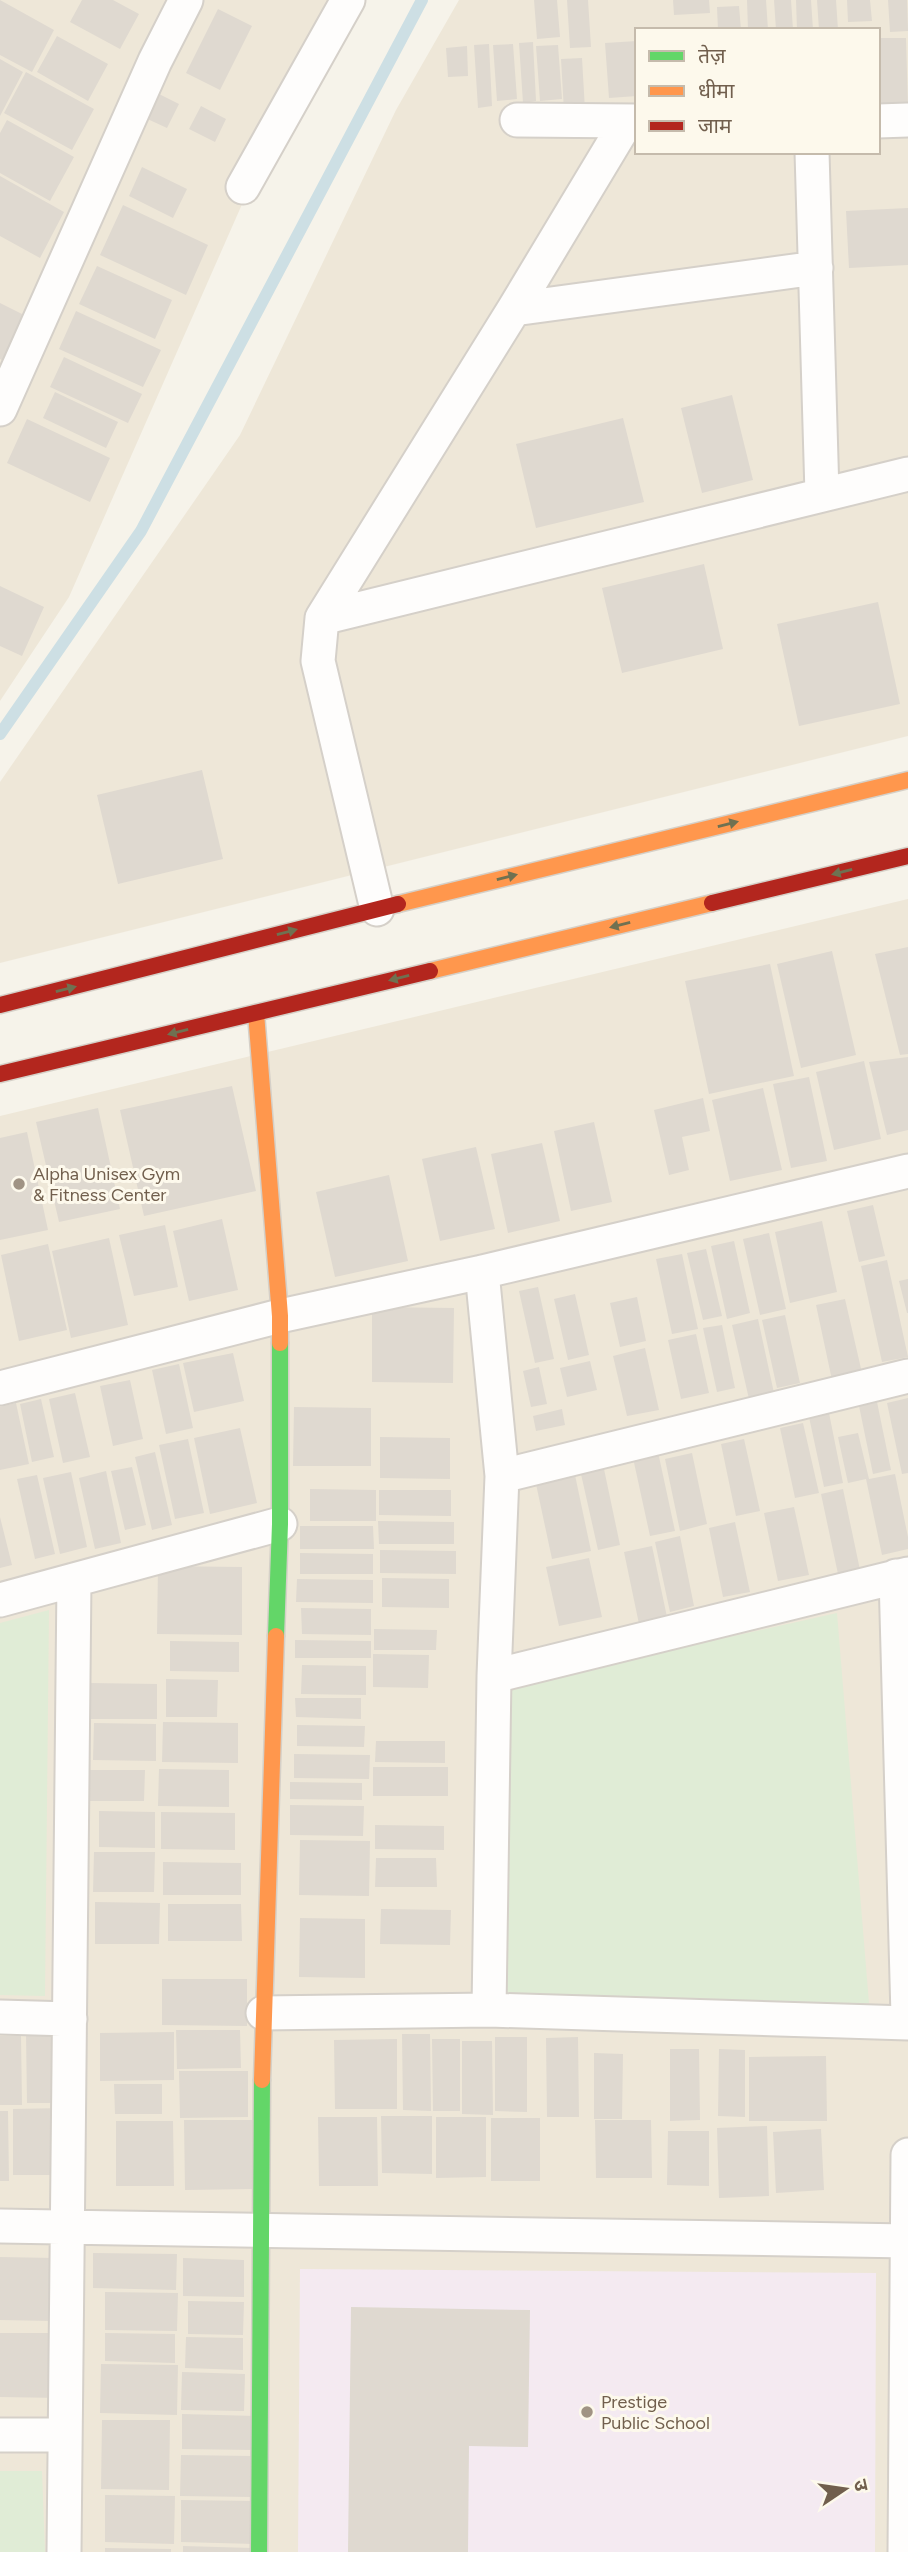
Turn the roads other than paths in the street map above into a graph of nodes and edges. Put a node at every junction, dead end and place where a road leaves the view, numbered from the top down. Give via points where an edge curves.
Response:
1 (186, 0) edge
2 (348, 0) edge
3 (517, 120) dead end
4 (908, 120) edge
5 (632, 121) edge
6 (880, 121) edge
7 (812, 154) edge
8 (243, 187) dead end
9 (816, 268) junction
10 (514, 309) junction
11 (0, 409) edge
12 (908, 474) edge
13 (822, 494) junction
14 (322, 618) junction
15 (908, 780) edge
16 (908, 856) edge
17 (377, 909) junction
18 (0, 1005) edge
19 (256, 1013) junction
20 (0, 1074) edge
21 (908, 1171) edge
22 (482, 1272) junction
23 (280, 1316) junction
24 (908, 1376) edge
25 (0, 1388) edge
26 (502, 1476) junction
27 (280, 1524) junction
28 (902, 1575) edge
29 (74, 1580) junction
30 (0, 1600) edge
31 (494, 1676) junction
32 (489, 2010) junction
33 (263, 2013) junction
34 (908, 2016) edge
35 (0, 2017) edge
36 (70, 2019) junction
37 (908, 2023) edge
38 (908, 2155) edge
39 (0, 2227) edge
40 (68, 2227) junction
41 (262, 2229) junction
42 (908, 2241) edge
43 (0, 2435) edge
44 (65, 2435) junction
45 (64, 2552) edge
46 (259, 2552) edge
47 (905, 2552) edge

1 - 11 street
2 - 8 street
3 - 5 street
4 - 6 street
5 - 10 street
7 - 9 street
9 - 10 street
9 - 13 street
10 - 14 street
12 - 13 street
13 - 14 street
14 - 17 street via 318,661
17 -> 15 main road
16 -> 19 main road
18 -> 17 main road
19 -> 20 main road
19 - 23 main road
21 - 22 street
22 - 23 street
22 - 26 street
23 - 25 street
23 - 27 main road
24 - 26 street
26 - 31 street
27 - 29 street
27 - 33 main road
28 - 31 street
28 - 34 street
29 - 30 street
29 - 36 street
31 - 32 street
32 - 33 street
32 - 37 street
33 - 41 main road
35 - 36 street
36 - 40 street
38 - 42 street
39 - 40 street
40 - 41 street
40 - 44 street
41 - 42 street
41 - 46 main road
42 - 47 street
43 - 44 street
44 - 45 street

